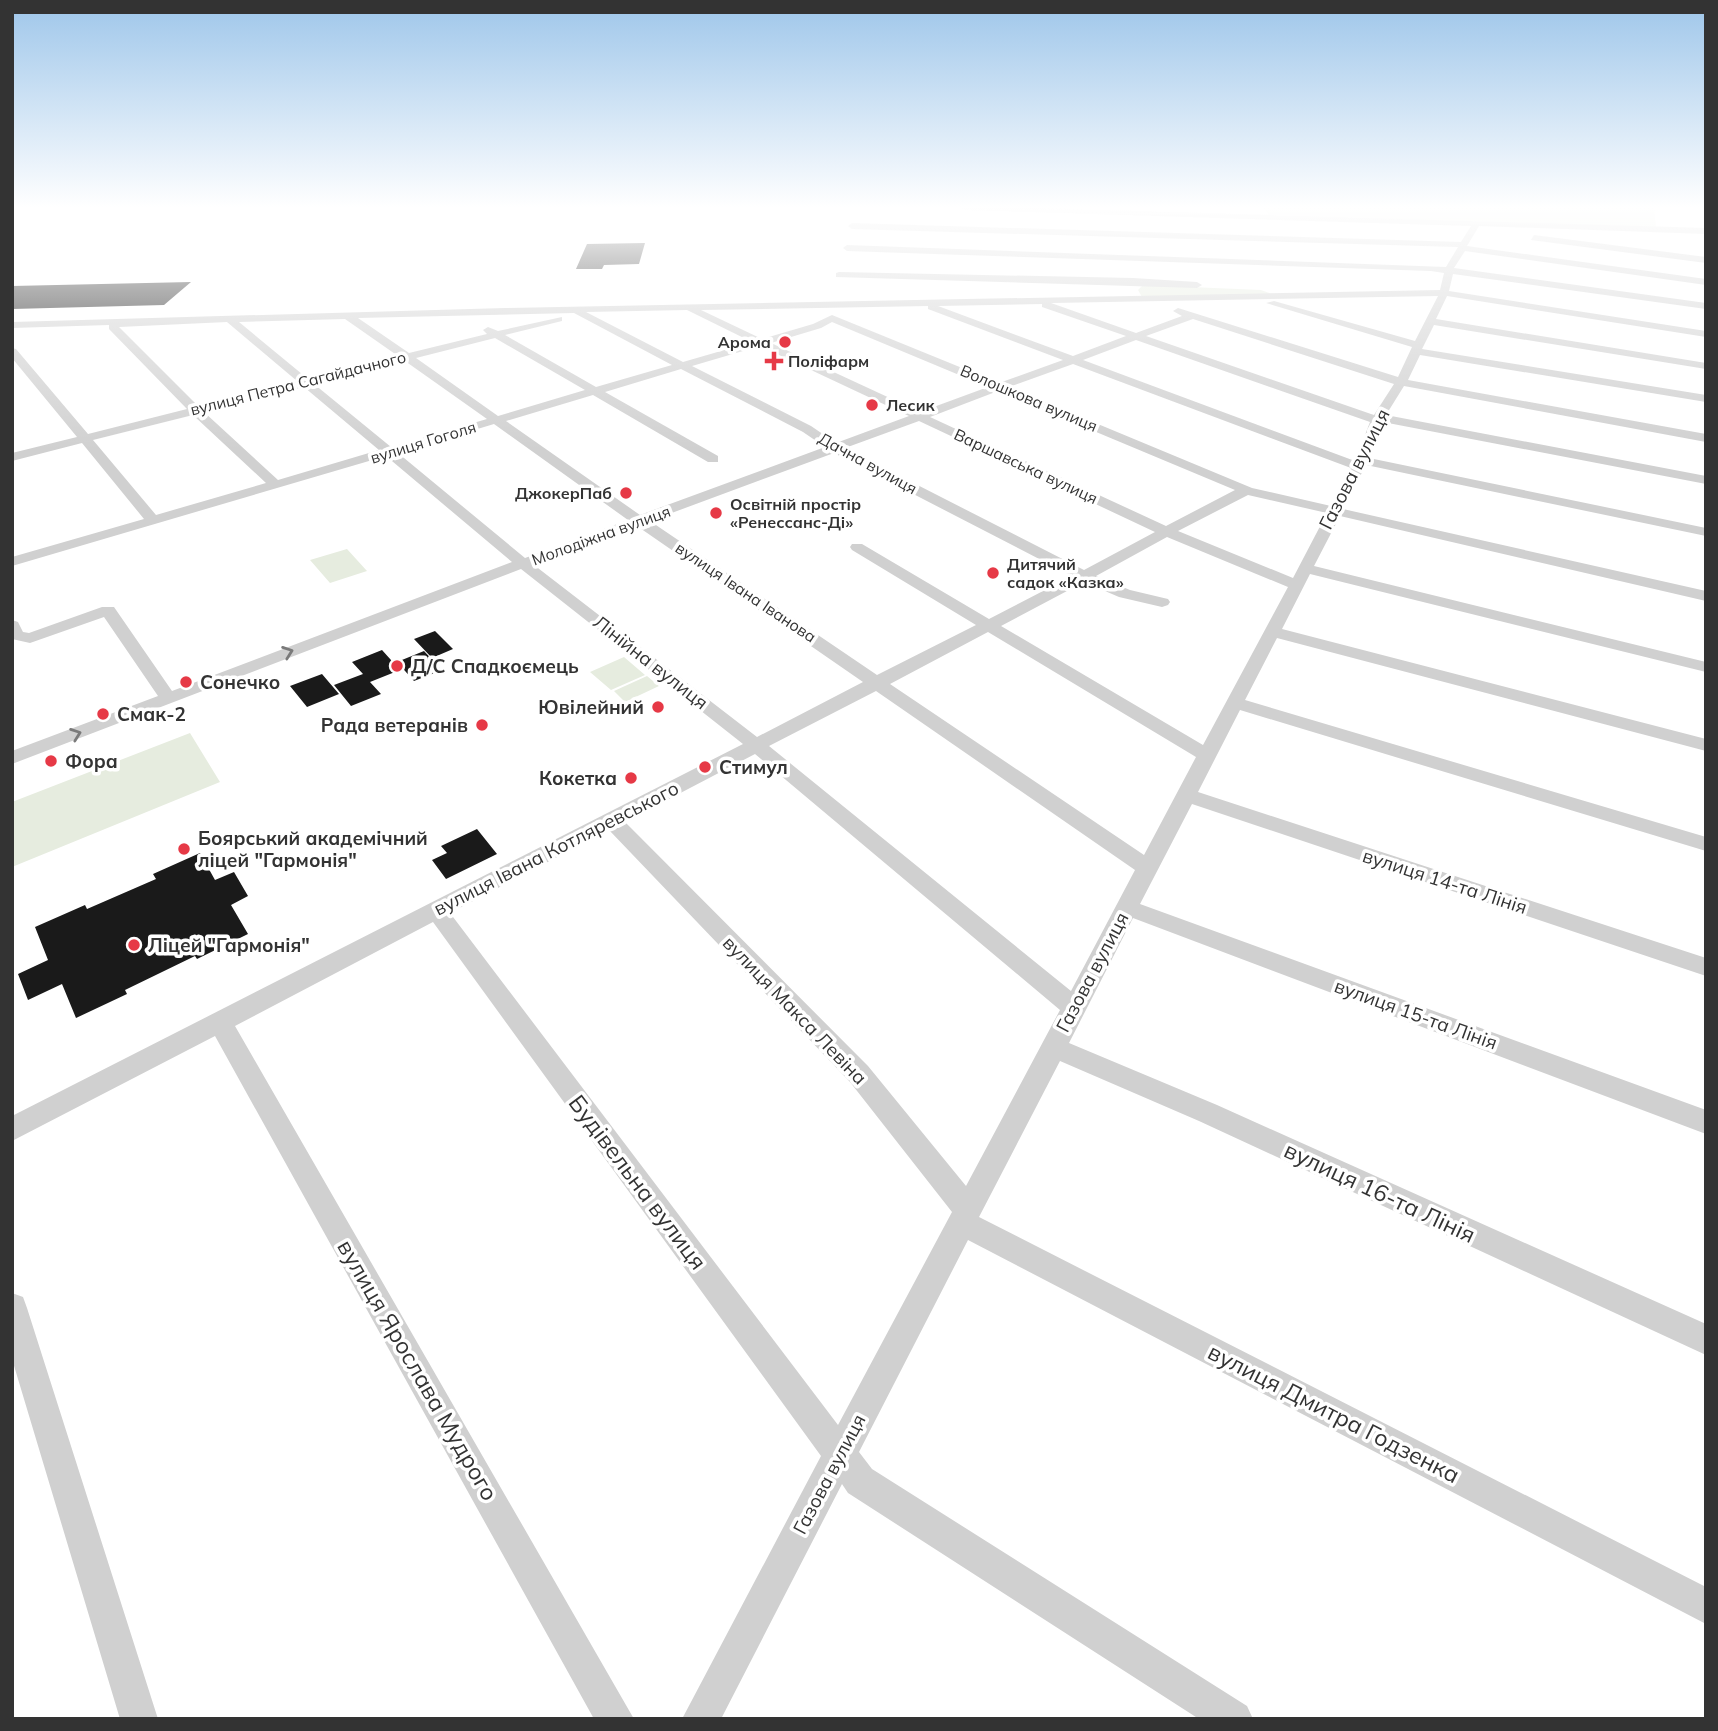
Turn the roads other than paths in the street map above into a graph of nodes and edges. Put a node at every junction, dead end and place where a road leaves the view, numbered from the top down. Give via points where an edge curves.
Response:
1 (836, 289) edge
2 (1133, 289) edge
3 (1259, 289) edge
4 (1445, 289) edge
5 (1583, 289) edge
6 (1444, 293) junction
7 (1254, 297) junction
8 (1285, 297) junction
9 (1140, 299) junction
10 (1030, 300) junction
11 (920, 303) junction
12 (833, 304) junction
13 (1706, 306) edge
14 (686, 307) junction
15 (580, 311) junction
16 (464, 312) junction
17 (347, 315) junction
18 (1191, 316) junction
19 (228, 318) junction
20 (832, 318) junction
21 (1429, 321) junction
22 (118, 322) junction
23 (12, 325) edge
24 (495, 334) junction
25 (1706, 334) edge
26 (1134, 337) junction
27 (760, 342) junction
28 (1416, 348) junction
29 (12, 351) edge
30 (404, 356) junction
31 (1071, 360) junction
32 (681, 366) junction
33 (1706, 366) edge
34 (304, 381) junction
35 (1401, 382) junction
36 (1000, 386) junction
37 (596, 391) junction
38 (1706, 400) edge
39 (194, 409) junction
40 (917, 417) junction
41 (1378, 418) junction
42 (498, 420) junction
43 (83, 438) junction
44 (1706, 438) edge
45 (835, 448) junction
46 (389, 452) junction
47 (12, 457) edge
48 (713, 460) dead end
49 (1360, 463) junction
50 (1706, 480) edge
51 (275, 484) junction
52 (1248, 491) junction
53 (1333, 511) junction
54 (153, 520) junction
55 (641, 522) junction
56 (1165, 531) junction
57 (1706, 532) edge
58 (857, 547) dead end
59 (12, 562) edge
60 (524, 563) junction
61 (1084, 576) junction
62 (1299, 576) junction
63 (1706, 596) edge
64 (1162, 602) dead end
65 (12, 625) edge
66 (988, 625) junction
67 (1270, 631) junction
68 (1706, 667) edge
69 (878, 682) junction
70 (169, 700) junction
71 (1233, 702) junction
72 (756, 745) junction
73 (1706, 746) edge
74 (1206, 755) junction
75 (12, 758) edge
76 (1185, 795) junction
77 (611, 820) junction
78 (1706, 845) edge
79 (1147, 867) junction
80 (1126, 907) junction
81 (436, 910) junction
82 (1706, 967) edge
83 (1073, 1007) junction
84 (220, 1022) junction
85 (1053, 1046) junction
86 (1706, 1122) edge
87 (12, 1129) edge
88 (964, 1216) junction
89 (12, 1308) edge
90 (1706, 1340) edge
91 (840, 1453) junction
92 (1706, 1606) edge
93 (139, 1719) edge
94 (615, 1719) edge
95 (701, 1719) edge
96 (1234, 1719) edge

1 - 12 street
2 - 9 street
3 - 8 street
4 - 6 street, Газова вулиця
5 - 13 street
6 - 8 street
6 - 21 street, Газова вулиця
6 - 25 street
7 - 8 street
7 - 9 street
7 - 28 street
9 - 10 street
9 - 18 street
10 - 11 street
10 - 26 street
11 - 12 street
11 - 31 street
12 - 14 street
12 - 20 street
14 - 15 street
14 - 27 street, Варшавська вулиця
15 - 16 street
15 - 24 street, вулиця Петра Сагайдачного
15 - 32 street, Дачна вулиця
16 - 17 street
16 - 24 street
17 - 19 street
17 - 30 street, вулиця Івана Іванова
18 - 26 street, Молодіжна вулиця
18 - 35 street
19 - 22 street
19 - 34 street, Лінійна вулиця
20 - 27 street, вулиця Гоголя
20 - 36 street, Волошкова вулиця
21 - 28 street, Газова вулиця
21 - 33 street
22 - 23 street
22 - 39 street via 113,327
24 - 30 street, вулиця Петра Сагайдачного
24 - 37 street
26 - 31 street, Молодіжна вулиця
26 - 41 street
27 - 32 street, вулиця Гоголя
27 - 40 street, Варшавська вулиця
28 - 35 street, Газова вулиця
28 - 38 street
29 - 43 street
30 - 34 street, вулиця Петра Сагайдачного
30 - 42 street, вулиця Івана Іванова
31 - 36 street, Молодіжна вулиця
31 - 49 street
32 - 37 street, вулиця Гоголя
32 - 45 street, Дачна вулиця via 807,429
34 - 39 street, вулиця Петра Сагайдачного
34 - 46 street, Лінійна вулиця
35 - 41 street, Газова вулиця
35 - 44 street
36 - 40 street, Молодіжна вулиця
36 - 52 street, Волошкова вулиця
37 - 42 street, вулиця Гоголя
37 - 48 street
39 - 43 street, вулиця Петра Сагайдачного
39 - 51 street
40 - 45 street, Молодіжна вулиця
40 - 56 street, Варшавська вулиця
41 - 49 street, Газова вулиця
41 - 50 street
42 - 46 street, вулиця Гоголя
42 - 55 street, вулиця Івана Іванова
43 - 47 street, вулиця Петра Сагайдачного
43 - 54 street
45 - 55 street, Молодіжна вулиця
45 - 61 street, Дачна вулиця
46 - 51 street, вулиця Гоголя
46 - 60 street, Лінійна вулиця
49 - 53 street, Газова вулиця
49 - 57 street
51 - 54 street, вулиця Гоголя
52 - 53 street, Волошкова вулиця
52 - 56 street, вулиця Івана Котляревського
53 - 62 street, Газова вулиця
53 - 63 street, Волошкова вулиця
54 - 59 street, вулиця Гоголя
55 - 60 street, Молодіжна вулиця
55 - 69 street, вулиця Івана Іванова
56 - 61 street, вулиця Івана Котляревського
56 - 62 street, Варшавська вулиця
58 - 66 street
70 -> 60 street, Молодіжна вулиця
60 - 72 street, Лінійна вулиця
61 - 64 street, Дачна вулиця via 1125,594
61 - 66 street, вулиця Івана Котляревського
62 - 67 street, Газова вулиця
62 - 68 street, Варшавська вулиця
65 - 70 street via 16,635 30,638 108,610
66 - 69 street, вулиця Івана Котляревського
66 - 74 street
67 - 71 street, Газова вулиця
67 - 73 street
69 - 72 street, вулиця Івана Котляревського
69 - 79 street, вулиця Івана Іванова
75 -> 70 street, Молодіжна вулиця
71 - 74 street, Газова вулиця
71 - 78 street
72 - 77 street, вулиця Івана Котляревського
72 - 83 street, Лінійна вулиця
74 - 76 street, Газова вулиця
76 - 79 street, Газова вулиця
76 - 82 street, вулиця 14-та Лінія
77 - 81 street, вулиця Івана Котляревського
77 - 88 street, вулиця Макса Левіна via 859,1074
79 - 80 street, Газова вулиця
80 - 83 street, Газова вулиця
80 - 86 street, вулиця 15-та Лінія
81 - 84 street, вулиця Івана Котляревського
81 - 91 street, Будівельна вулиця
83 - 85 street, Газова вулиця
84 - 87 street, вулиця Івана Котляревського
84 - 94 street, вулиця Ярослава Мудрого
85 - 88 street, Газова вулиця
85 - 90 street, вулиця 16-та Лінія
88 - 91 street, Газова вулиця
88 - 92 street, вулиця Дмитра Годзенка
89 - 93 street
91 - 95 street, Газова вулиця
91 - 96 street, Будівельна вулиця via 860,1481

